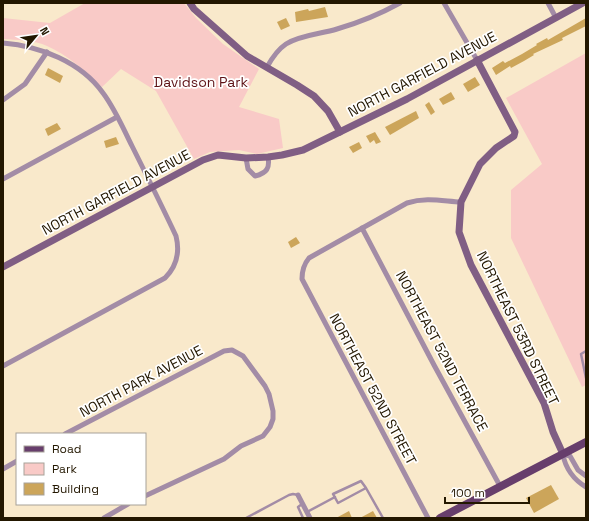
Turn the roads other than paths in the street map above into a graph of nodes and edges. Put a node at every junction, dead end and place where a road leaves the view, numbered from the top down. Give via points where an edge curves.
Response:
1 (190, 3) edge
2 (400, 3) edge
3 (444, 3) edge
4 (548, 3) edge
5 (583, 3) edge
6 (556, 18) junction
7 (3, 43) edge
8 (47, 52) junction
9 (477, 60) junction
10 (267, 67) junction
11 (3, 100) edge
12 (117, 117) junction
13 (340, 132) junction
14 (268, 157) junction
15 (246, 158) junction
16 (3, 179) edge
17 (153, 187) junction
18 (461, 202) junction
19 (362, 228) junction
20 (3, 268) edge
21 (586, 351) edge
22 (3, 366) edge
23 (585, 367) edge
24 (586, 378) edge
25 (68, 433) edge
26 (586, 442) edge
27 (563, 454) junction
28 (16, 463) edge
29 (3, 470) edge
30 (586, 476) edge
31 (500, 486) junction
32 (586, 487) edge
33 (366, 488) junction
34 (298, 495) joint
35 (146, 496) edge
36 (335, 497) junction
37 (302, 504) junction
38 (126, 505) edge
39 (307, 512) junction
40 (250, 517) edge
41 (104, 518) edge
42 (246, 518) edge
43 (304, 518) edge
44 (310, 518) edge
45 (382, 518) edge
46 (428, 518) edge
47 (440, 518) edge

1 - 10 street via 194,10 231,43
2 - 10 street via 338,29 289,42 274,55
3 - 9 street
4 - 6 street
5 - 6 street, NORTH GARFIELD AVENUE
6 - 9 street, NORTH GARFIELD AVENUE
7 - 8 street via 28,46
8 - 11 street via 25,84
8 - 12 street via 93,81 103,92
9 - 13 street, NORTH GARFIELD AVENUE
9 - 18 street, NORTHEAST 53RD STREET via 515,132 514,136 483,161
10 - 13 street via 314,96
12 - 16 street
12 - 17 street
13 - 14 street, NORTH GARFIELD AVENUE via 303,150
14 - 15 street, NORTH GARFIELD AVENUE
14 - 15 street via 268,170 256,176 248,169
15 - 17 street, NORTH GARFIELD AVENUE via 226,155 210,157
17 - 20 street, NORTH GARFIELD AVENUE
17 - 22 street via 178,244 177,258 165,278
18 - 19 street via 430,199 414,201
18 - 27 street, NORTHEAST 53RD STREET via 459,232 470,265 544,403
19 - 31 street, NORTHEAST 52ND TERRACE
19 - 46 street, NORTHEAST 52ND STREET via 309,258 302,270 302,279
21 - 23 lane via 581,354
23 - 24 lane
25 - 35 street, NORTH PARK AVENUE via 224,351 236,351 243,356 269,394 273,411 272,424 268,430 263,436 241,446 224,459
26 - 27 main road
27 - 30 street, NORTHEAST 53RD STREET via 570,456 578,470
27 - 31 main road
27 - 32 street, NORTHEAST 53RD STREET via 569,470
28 - 29 street
31 - 47 main road
33 - 36 lane via 338,503
33 - 36 lane via 359,481 333,494
33 - 45 lane
34 - 37 street
34 - 40 lane via 289,495
36 - 39 lane
37 - 39 street
37 - 43 lane via 298,507
38 - 41 street
39 - 44 street
40 - 42 lane

